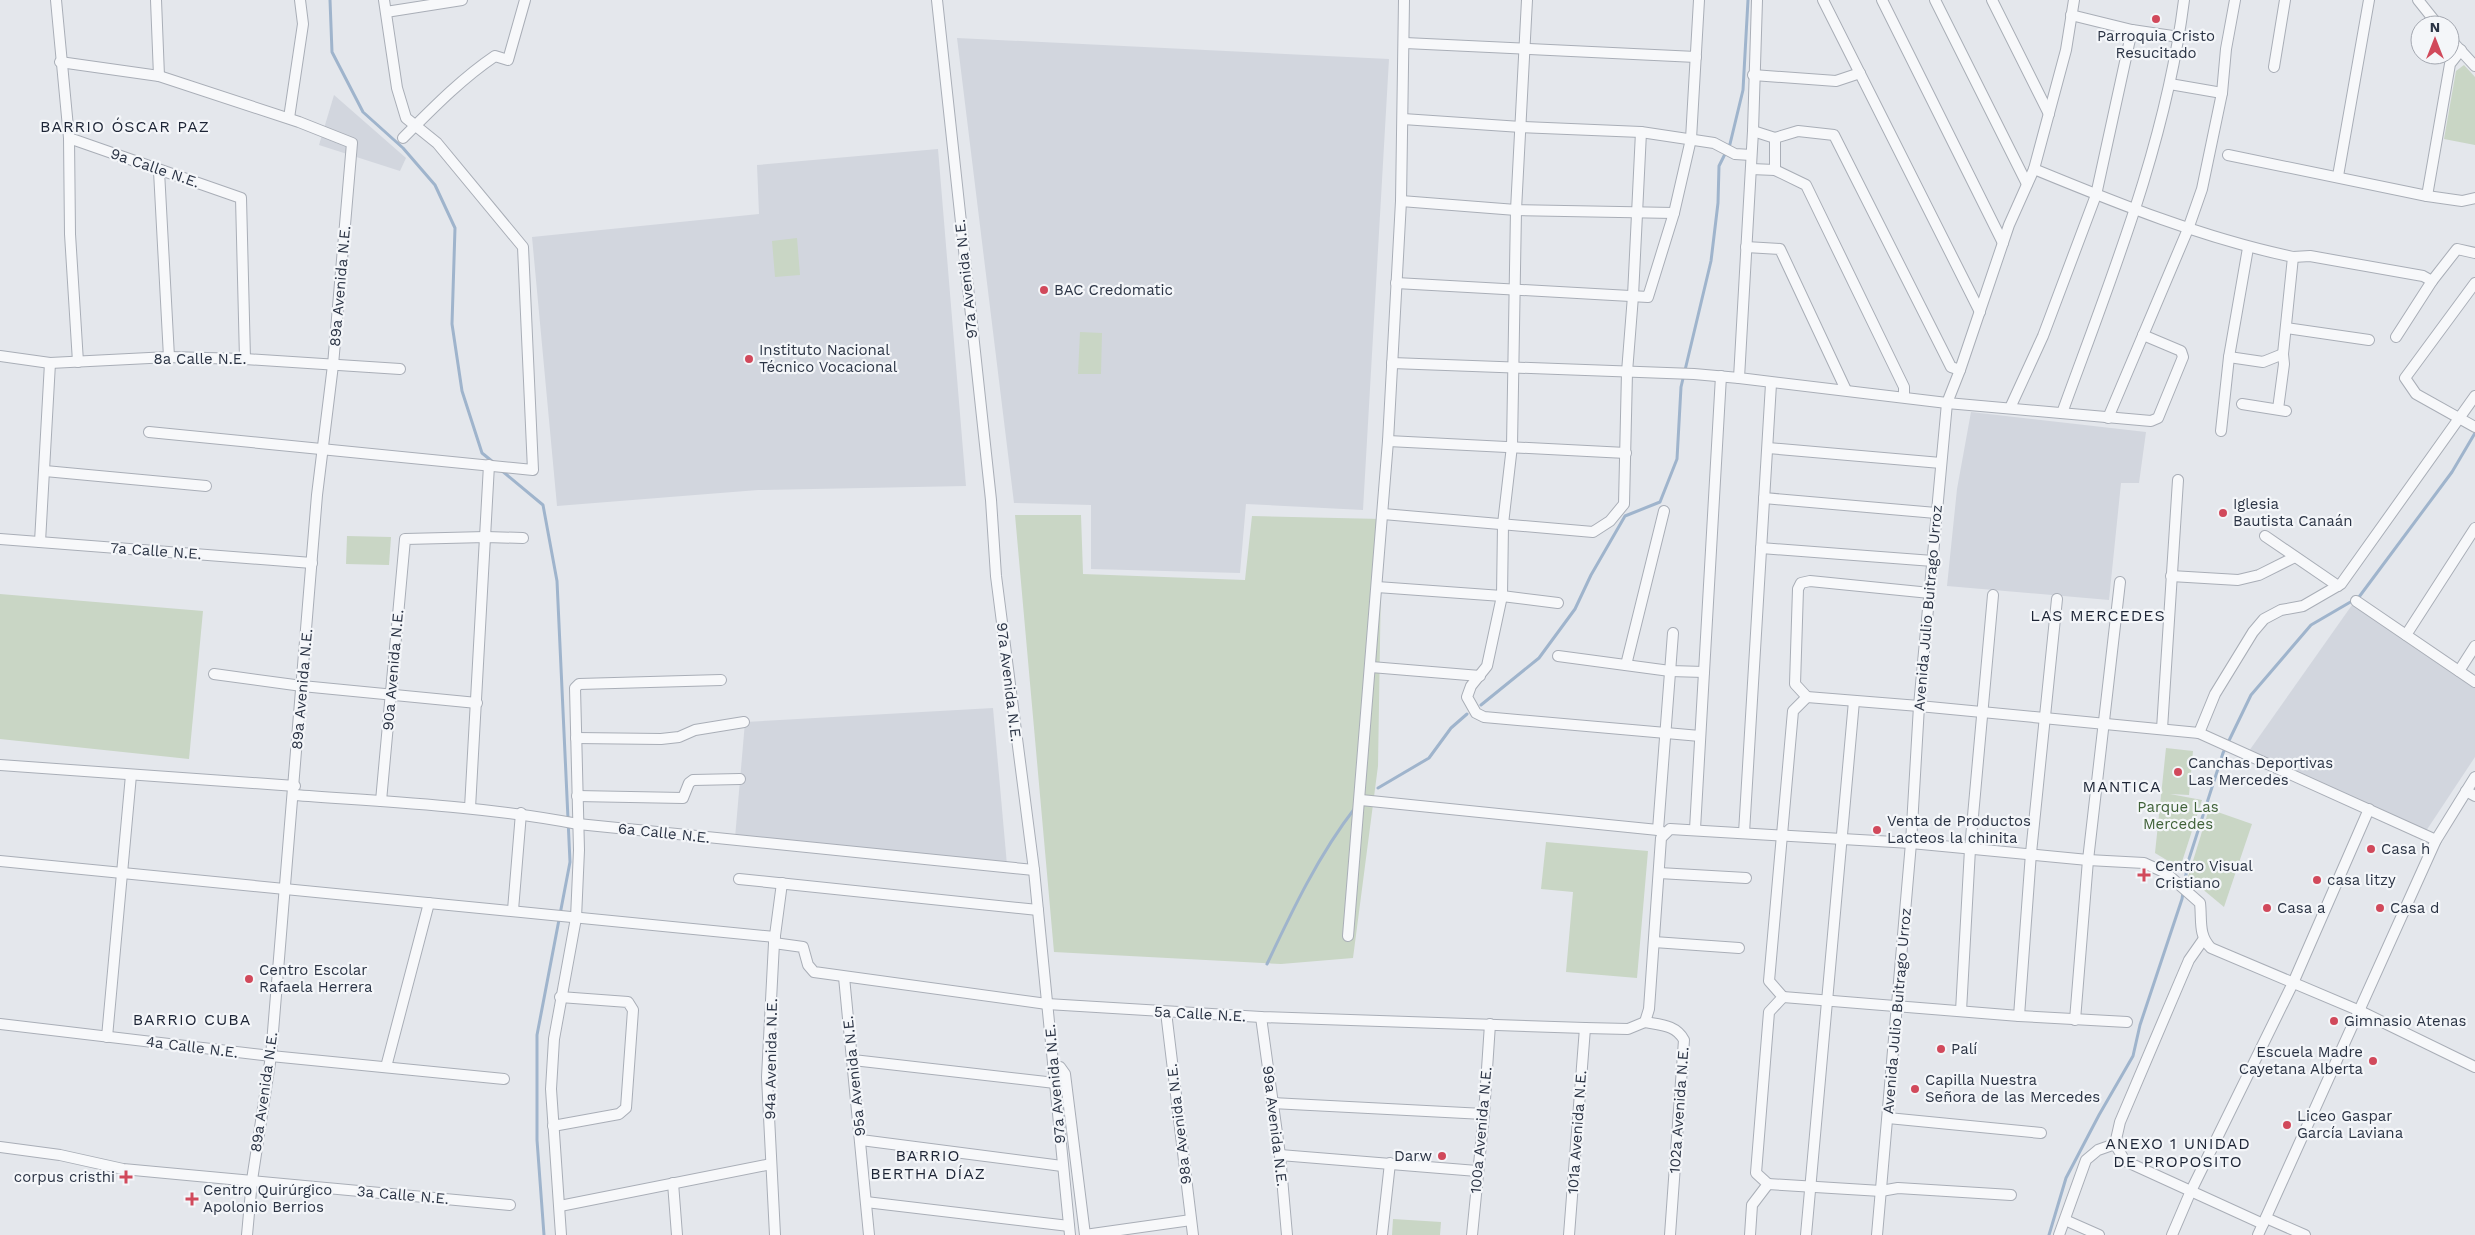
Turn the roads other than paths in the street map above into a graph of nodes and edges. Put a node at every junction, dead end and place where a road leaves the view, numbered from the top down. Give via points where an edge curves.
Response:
1 (56, 0) edge
2 (156, 0) edge
3 (300, 0) edge
4 (384, 0) edge
5 (462, 0) edge
6 (525, 0) edge
7 (937, 0) edge
8 (1404, 0) edge
9 (1527, 0) edge
10 (1699, 0) edge
11 (1757, 0) edge
12 (1823, 0) edge
13 (1882, 0) edge
14 (1935, 0) edge
15 (1992, 0) edge
16 (2074, 0) edge
17 (2184, 0) edge
18 (2235, 0) edge
19 (2285, 0) edge
20 (2369, 0) edge
21 (2418, 0) edge
22 (386, 12) junction
23 (2071, 15) junction
24 (2430, 15) edge
25 (2132, 30) junction
26 (2179, 37) junction
27 (1405, 43) junction
28 (1524, 48) junction
29 (2461, 50) joint
30 (1696, 56) junction
31 (60, 62) junction
32 (2475, 66) edge
33 (2274, 67) dead end
34 (1860, 73) junction
35 (1754, 75) junction
36 (159, 76) junction
37 (2170, 84) junction
38 (2222, 93) junction
39 (2049, 114) junction
40 (289, 118) junction
41 (1403, 119) junction
42 (415, 126) junction
43 (1521, 128) junction
44 (1753, 131) junction
45 (1641, 132) junction
46 (69, 138) junction
47 (403, 138) dead end
48 (1775, 138) junction
49 (1691, 139) junction
50 (1751, 155) junction
51 (2228, 155) dead end
52 (2034, 169) junction
53 (1751, 170) junction
54 (1775, 170) junction
55 (159, 171) junction
56 (2338, 176) junction
57 (2027, 184) junction
58 (2096, 194) junction
59 (2427, 196) junction
60 (2475, 198) edge
61 (1401, 201) junction
62 (1516, 210) junction
63 (2136, 211) junction
64 (1638, 212) junction
65 (1674, 213) junction
66 (2188, 229) junction
67 (2003, 243) junction
68 (1746, 247) junction
69 (2248, 248) junction
70 (2475, 252) edge
71 (2293, 257) junction
72 (2432, 281) junction
73 (1396, 283) junction
74 (2475, 283) edge
75 (1516, 289) junction
76 (1634, 296) junction
77 (1980, 312) junction
78 (2286, 328) junction
79 (2143, 335) junction
80 (2396, 337) dead end
81 (2369, 340) dead end
82 (2283, 354) junction
83 (0, 356) edge
84 (2229, 357) junction
85 (168, 358) junction
86 (245, 359) junction
87 (50, 362) junction
88 (78, 362) junction
89 (1392, 363) junction
90 (333, 365) junction
91 (1513, 368) junction
92 (400, 370) dead end
93 (1960, 370) junction
94 (1627, 372) junction
95 (1721, 376) junction
96 (1739, 378) junction
97 (1771, 384) junction
98 (1846, 390) junction
99 (2475, 396) edge
100 (1904, 397) junction
101 (1947, 403) junction
102 (2242, 404) dead end
103 (2010, 408) junction
104 (2062, 413) junction
105 (2108, 418) junction
106 (2467, 422) edge
107 (2221, 431) dead end
108 (149, 432) dead end
109 (1388, 441) junction
110 (1512, 446) junction
111 (1768, 448) junction
112 (322, 449) junction
113 (1626, 453) junction
114 (1941, 463) junction
115 (489, 465) junction
116 (45, 471) junction
117 (2178, 480) dead end
118 (206, 486) dead end
119 (1764, 498) junction
120 (1664, 510) dead end
121 (1936, 513) junction
122 (1383, 514) junction
123 (1504, 524) junction
124 (2475, 528) edge
125 (2266, 536) dead end
126 (486, 537) junction
127 (523, 538) dead end
128 (0, 540) edge
129 (40, 542) junction
130 (1762, 548) junction
131 (2295, 556) junction
132 (1933, 561) junction
133 (312, 563) junction
134 (2171, 576) junction
135 (2120, 582) dead end
136 (2338, 586) junction
137 (1377, 587) junction
138 (1930, 593) junction
139 (1992, 595) dead end
140 (1502, 596) junction
141 (2057, 599) dead end
142 (2356, 601) dead end
143 (1558, 603) dead end
144 (1673, 634) dead end
145 (2406, 635) junction
146 (2475, 646) edge
147 (1558, 656) dead end
148 (1626, 665) junction
149 (1371, 668) junction
150 (1670, 671) junction
151 (2459, 671) junction
152 (1704, 672) junction
153 (214, 674) dead end
154 (1480, 676) junction
155 (721, 680) dead end
156 (2475, 682) edge
157 (302, 686) junction
158 (392, 695) junction
159 (1807, 697) junction
160 (1854, 701) junction
161 (477, 703) junction
162 (1919, 706) junction
163 (1982, 712) junction
164 (2043, 717) junction
165 (744, 722) dead end
166 (2105, 724) junction
167 (2162, 729) junction
168 (2199, 733) junction
169 (1664, 734) junction
170 (1700, 736) junction
171 (576, 738) junction
172 (0, 765) edge
173 (131, 775) junction
174 (2475, 777) edge
175 (740, 779) dead end
176 (294, 791) junction
177 (2471, 794) edge
178 (578, 796) junction
179 (1360, 800) junction
180 (381, 801) junction
181 (470, 808) junction
182 (2369, 809) junction
183 (521, 813) junction
184 (578, 824) junction
185 (1695, 829) junction
186 (1661, 831) junction
187 (1744, 832) junction
188 (1781, 834) junction
189 (1842, 839) junction
190 (2436, 840) junction
191 (1911, 843) junction
192 (1970, 849) junction
193 (2031, 853) junction
194 (2088, 860) junction
195 (0, 861) edge
196 (1034, 870) junction
197 (1659, 872) junction
198 (120, 873) junction
199 (739, 878) dead end
200 (1746, 878) dead end
201 (782, 883) junction
202 (286, 889) junction
203 (429, 903) junction
204 (513, 910) junction
205 (1038, 910) junction
206 (571, 917) junction
207 (1348, 936) dead end
208 (774, 940) junction
209 (2203, 940) junction
210 (1654, 942) junction
211 (1739, 948) dead end
212 (844, 977) junction
213 (2293, 983) junction
214 (560, 997) junction
215 (1783, 997) junction
216 (1827, 1001) junction
217 (1047, 1004) junction
218 (1896, 1006) junction
219 (1962, 1011) junction
220 (2360, 1011) junction
221 (1166, 1012) junction
222 (2020, 1016) junction
223 (1261, 1017) junction
224 (2075, 1020) junction
225 (1645, 1022) junction
226 (2127, 1022) dead end
227 (0, 1024) edge
228 (1490, 1024) junction
229 (1585, 1028) junction
230 (107, 1037) junction
231 (271, 1056) junction
232 (853, 1060) junction
233 (1053, 1066) junction
234 (386, 1067) junction
235 (2475, 1067) edge
236 (504, 1079) dead end
237 (1055, 1083) junction
238 (1272, 1103) junction
239 (1484, 1114) junction
240 (1888, 1118) junction
241 (553, 1126) junction
242 (2041, 1134) dead end
243 (861, 1140) junction
244 (2115, 1144) junction
245 (0, 1148) edge
246 (1280, 1155) junction
247 (1390, 1163) junction
248 (771, 1164) junction
249 (1062, 1166) junction
250 (1478, 1171) junction
251 (252, 1180) junction
252 (673, 1183) junction
253 (1768, 1184) junction
254 (1810, 1186) junction
255 (1881, 1191) junction
256 (2190, 1193) junction
257 (2011, 1195) dead end
258 (866, 1202) junction
259 (510, 1205) dead end
260 (560, 1206) junction
261 (1191, 1220) junction
262 (2065, 1220) junction
263 (2265, 1221) junction
264 (1069, 1231) edge
265 (247, 1235) edge
266 (561, 1235) edge
267 (677, 1235) edge
268 (776, 1235) edge
269 (870, 1235) edge
270 (1085, 1235) edge
271 (1193, 1235) edge
272 (1287, 1235) edge
273 (1382, 1235) edge
274 (1472, 1235) edge
275 (1569, 1235) edge
276 (1670, 1235) edge
277 (1750, 1235) edge
278 (1806, 1235) edge
279 (1877, 1235) edge
280 (2059, 1235) edge
281 (2099, 1235) edge
282 (2172, 1235) edge
283 (2258, 1235) edge
284 (2305, 1235) edge

1 - 31 street
2 - 36 street
3 - 40 street via 303,24
4 - 22 street
5 - 22 street
6 - 42 street via 508,60 495,56 480,66
7 - 196 street, 97a Avenida N.E. via 991,500 996,576
8 - 27 street
9 - 28 street
10 - 30 street
11 - 35 street
12 - 34 street
13 - 67 street
14 - 57 street
15 - 39 street
16 - 23 street, Avenida Julio Buitrago Urroz
17 - 26 street
18 - 38 street
19 - 33 street
20 - 56 street
21 - 24 street
22 - 42 street via 397,88 406,118
23 - 25 street
23 - 39 street, Avenida Julio Buitrago Urroz via 2066,50
25 - 26 street
25 - 58 street
26 - 37 street
27 - 28 street
27 - 41 street
28 - 30 street
28 - 43 street
29 - 32 street
29 - 59 street via 2450,64
30 - 49 street
31 - 36 street
31 - 46 street
34 - 35 street via 1836,81
34 - 77 street
35 - 44 street
36 - 40 street
37 - 38 street
37 - 63 street
38 - 66 street via 2202,189
39 - 52 street, Avenida Julio Buitrago Urroz
40 - 90 street, 89a Avenida N.E. via 352,143
41 - 43 street
41 - 61 street
42 - 47 street
42 - 115 street via 437,143 523,246 533,470
43 - 45 street
43 - 62 street
44 - 48 street
44 - 50 street
45 - 49 street
45 - 64 street
46 - 55 street, 9a Calle N.E.
46 - 88 street via 70,234
48 - 54 street
48 - 93 street via 1798,131 1834,135 1944,353 1951,366
49 - 50 street via 1735,154
49 - 65 street
50 - 53 street
51 - 56 street
52 - 57 street, Avenida Julio Buitrago Urroz
52 - 58 street
53 - 54 street
53 - 68 street
54 - 100 street via 1806,185 1904,387
55 - 85 street
55 - 86 street, 9a Calle N.E. via 241,198
56 - 59 street
57 - 67 street, Avenida Julio Buitrago Urroz
58 - 63 street
58 - 103 street via 2043,336
59 - 60 street via 2462,201
61 - 62 street
61 - 73 street
62 - 64 street
62 - 75 street
63 - 66 street
63 - 104 street
64 - 65 street
64 - 76 street
65 - 76 street via 1648,297
66 - 69 street
66 - 79 street
67 - 77 street, Avenida Julio Buitrago Urroz
68 - 96 street
68 - 98 street via 1780,249
69 - 71 street
69 - 84 street
70 - 72 street via 2457,249
71 - 72 street via 2310,256 2423,276
71 - 78 street
72 - 80 street
73 - 75 street
73 - 89 street
74 - 106 street via 2405,378 2416,394
75 - 76 street
75 - 91 street
76 - 94 street
77 - 93 street, Avenida Julio Buitrago Urroz
78 - 81 street
78 - 82 street
79 - 105 street
79 - 105 street via 2181,351 2182,359 2158,418 2144,421
82 - 84 street via 2263,362
82 - 102 street via 2282,410
83 - 87 street, 8a Calle N.E.
84 - 107 street
85 - 86 street, 8a Calle N.E.
85 - 88 street, 8a Calle N.E.
86 - 90 street, 8a Calle N.E.
87 - 88 street, 8a Calle N.E.
87 - 116 street
89 - 91 street
89 - 109 street
90 - 92 street, 8a Calle N.E.
90 - 112 street, 89a Avenida N.E.
91 - 94 street
91 - 110 street
93 - 101 street, Avenida Julio Buitrago Urroz
94 - 95 street
94 - 113 street
95 - 96 street
95 - 152 street
96 - 97 street
97 - 98 street
97 - 111 street
98 - 100 street
99 - 106 street
100 - 101 street
101 - 103 street
101 - 114 street, Avenida Julio Buitrago Urroz
103 - 104 street
104 - 105 street
106 - 136 street
108 - 112 street
109 - 110 street
109 - 122 street
110 - 113 street
110 - 123 street
111 - 114 street
111 - 119 street
112 - 115 street
112 - 133 street, 89a Avenida N.E.
113 - 123 street via 1624,504 1610,521 1593,532
114 - 121 street, Avenida Julio Buitrago Urroz
115 - 126 street
116 - 118 street
116 - 129 street
117 - 134 street
119 - 121 street
119 - 130 street
120 - 148 street
121 - 132 street, Avenida Julio Buitrago Urroz
122 - 123 street
122 - 137 street
123 - 140 street
124 - 145 street
125 - 131 street
126 - 127 street
126 - 158 street, 90a Avenida N.E. via 405,539
126 - 161 street
128 - 129 street, 7a Calle N.E.
129 - 133 street, 7a Calle N.E.
130 - 132 street
130 - 187 street
131 - 134 street via 2259,575 2238,580
131 - 136 street
132 - 138 street, Avenida Julio Buitrago Urroz
133 - 157 street, 89a Avenida N.E.
134 - 167 street
135 - 166 street
136 - 168 street via 2303,606 2281,610 2264,619 2228,671
137 - 140 street
137 - 149 street
138 - 159 street via 1810,581 1802,583 1798,589 1795,684
138 - 162 street, Avenida Julio Buitrago Urroz
139 - 163 street
140 - 143 street
140 - 154 street via 1487,666
141 - 164 street
142 - 145 street
144 - 150 street
145 - 151 street
146 - 151 street
147 - 148 street
148 - 150 street
149 - 154 street
149 - 179 street
150 - 152 street
150 - 169 street
151 - 156 street
152 - 170 street
153 - 157 street
154 - 169 street via 1467,697 1476,713 1484,716
155 - 171 street via 578,684 575,688
157 - 158 street
157 - 176 street, 89a Avenida N.E.
158 - 161 street
158 - 180 street, 90a Avenida N.E.
159 - 160 street
159 - 188 street via 1792,711
160 - 162 street
160 - 189 street
161 - 181 street
162 - 163 street
162 - 191 street, Avenida Julio Buitrago Urroz
163 - 164 street
163 - 192 street
164 - 166 street
164 - 193 street
165 - 171 street via 695,730 679,737
166 - 167 street
166 - 194 street
167 - 168 street
168 - 182 street
169 - 170 street
169 - 186 street
170 - 185 street
171 - 178 street
172 - 173 street, 6a Calle N.E.
173 - 176 street, 6a Calle N.E.
173 - 198 street
174 - 177 street
175 - 178 street via 693,780 683,798
176 - 180 street, 6a Calle N.E.
176 - 202 street, 89a Avenida N.E.
177 - 190 street
178 - 184 street
179 - 186 street
179 - 207 street
180 - 181 street, 6a Calle N.E.
181 - 183 street, 6a Calle N.E.
182 - 190 street
182 - 213 street
183 - 184 street, 6a Calle N.E.
183 - 204 street
184 - 196 street, 6a Calle N.E.
184 - 206 street
185 - 186 street
185 - 187 street
186 - 197 street
187 - 188 street
188 - 189 street
188 - 215 street via 1769,981
189 - 191 street
189 - 216 street
190 - 220 street
191 - 192 street
191 - 218 street, Avenida Julio Buitrago Urroz
192 - 193 street
192 - 219 street
193 - 194 street
193 - 222 street
194 - 209 street via 2144,864 2166,873 2200,903
194 - 224 street
195 - 198 street
196 - 205 street, 97a Avenida N.E.
197 - 200 street
197 - 210 street
198 - 202 street
198 - 230 street
199 - 201 street
201 - 205 street
201 - 208 street, 94a Avenida N.E.
202 - 203 street
202 - 231 street, 89a Avenida N.E.
203 - 204 street
203 - 234 street
204 - 206 street
205 - 217 street, 97a Avenida N.E.
206 - 208 street
206 - 214 street
208 - 212 street, 5a Calle N.E. via 803,947 812,970
208 - 248 street, 94a Avenida N.E. via 767,1077
209 - 213 street via 2211,948
209 - 244 street via 2189,960 2120,1122
210 - 211 street
210 - 225 street via 1649,1009
212 - 217 street, 5a Calle N.E.
212 - 232 street, 95a Avenida N.E.
213 - 220 street
213 - 256 street
214 - 241 street via 550,1089
214 - 241 street via 628,1002 632,1005 627,1107 622,1112
215 - 216 street
215 - 253 street via 1769,1012 1756,1173
216 - 218 street
216 - 254 street
217 - 221 street, 5a Calle N.E.
217 - 233 street, 97a Avenida N.E.
218 - 219 street
218 - 240 street, Avenida Julio Buitrago Urroz
219 - 222 street
220 - 235 street
220 - 263 street
221 - 223 street, 5a Calle N.E.
221 - 261 street, 98a Avenida N.E.
222 - 224 street
223 - 228 street, 5a Calle N.E.
223 - 238 street, 99a Avenida N.E.
224 - 226 street
225 - 229 street, 5a Calle N.E. via 1628,1029
225 - 276 street, 102a Avenida N.E. via 1673,1028 1684,1040
227 - 230 street, 4a Calle N.E.
228 - 229 street, 5a Calle N.E.
228 - 239 street, 100a Avenida N.E.
229 - 275 street, 101a Avenida N.E.
230 - 231 street, 4a Calle N.E.
231 - 234 street, 4a Calle N.E.
231 - 251 street, 89a Avenida N.E.
232 - 237 street
232 - 243 street, 95a Avenida N.E.
233 - 237 street, 97a Avenida N.E.
233 - 270 street via 1060,1067 1065,1074
234 - 236 street, 4a Calle N.E.
237 - 249 street, 97a Avenida N.E.
238 - 239 street
238 - 246 street, 99a Avenida N.E.
239 - 250 street, 100a Avenida N.E.
240 - 242 street
240 - 255 street, Avenida Julio Buitrago Urroz
241 - 260 street
243 - 249 street
243 - 258 street, 95a Avenida N.E.
244 - 256 street via 2125,1161
244 - 262 street via 2098,1150 2086,1160
245 - 251 street, 3a Calle N.E. via 60,1155 123,1169
246 - 247 street
246 - 272 street, 99a Avenida N.E.
247 - 250 street
247 - 273 street
248 - 252 street
248 - 268 street, 94a Avenida N.E.
249 - 264 street, 97a Avenida N.E.
250 - 274 street, 100a Avenida N.E.
251 - 259 street, 3a Calle N.E.
251 - 265 street, 89a Avenida N.E.
252 - 260 street
252 - 267 street
253 - 254 street
253 - 277 street via 1752,1204
254 - 255 street
254 - 278 street
255 - 257 street via 1898,1188
255 - 279 street, Avenida Julio Buitrago Urroz
256 - 263 street
256 - 282 street
258 - 264 street
258 - 269 street, 95a Avenida N.E.
260 - 266 street
261 - 270 street
261 - 271 street, 98a Avenida N.E.
262 - 280 street
262 - 281 street
263 - 283 street
263 - 284 street

